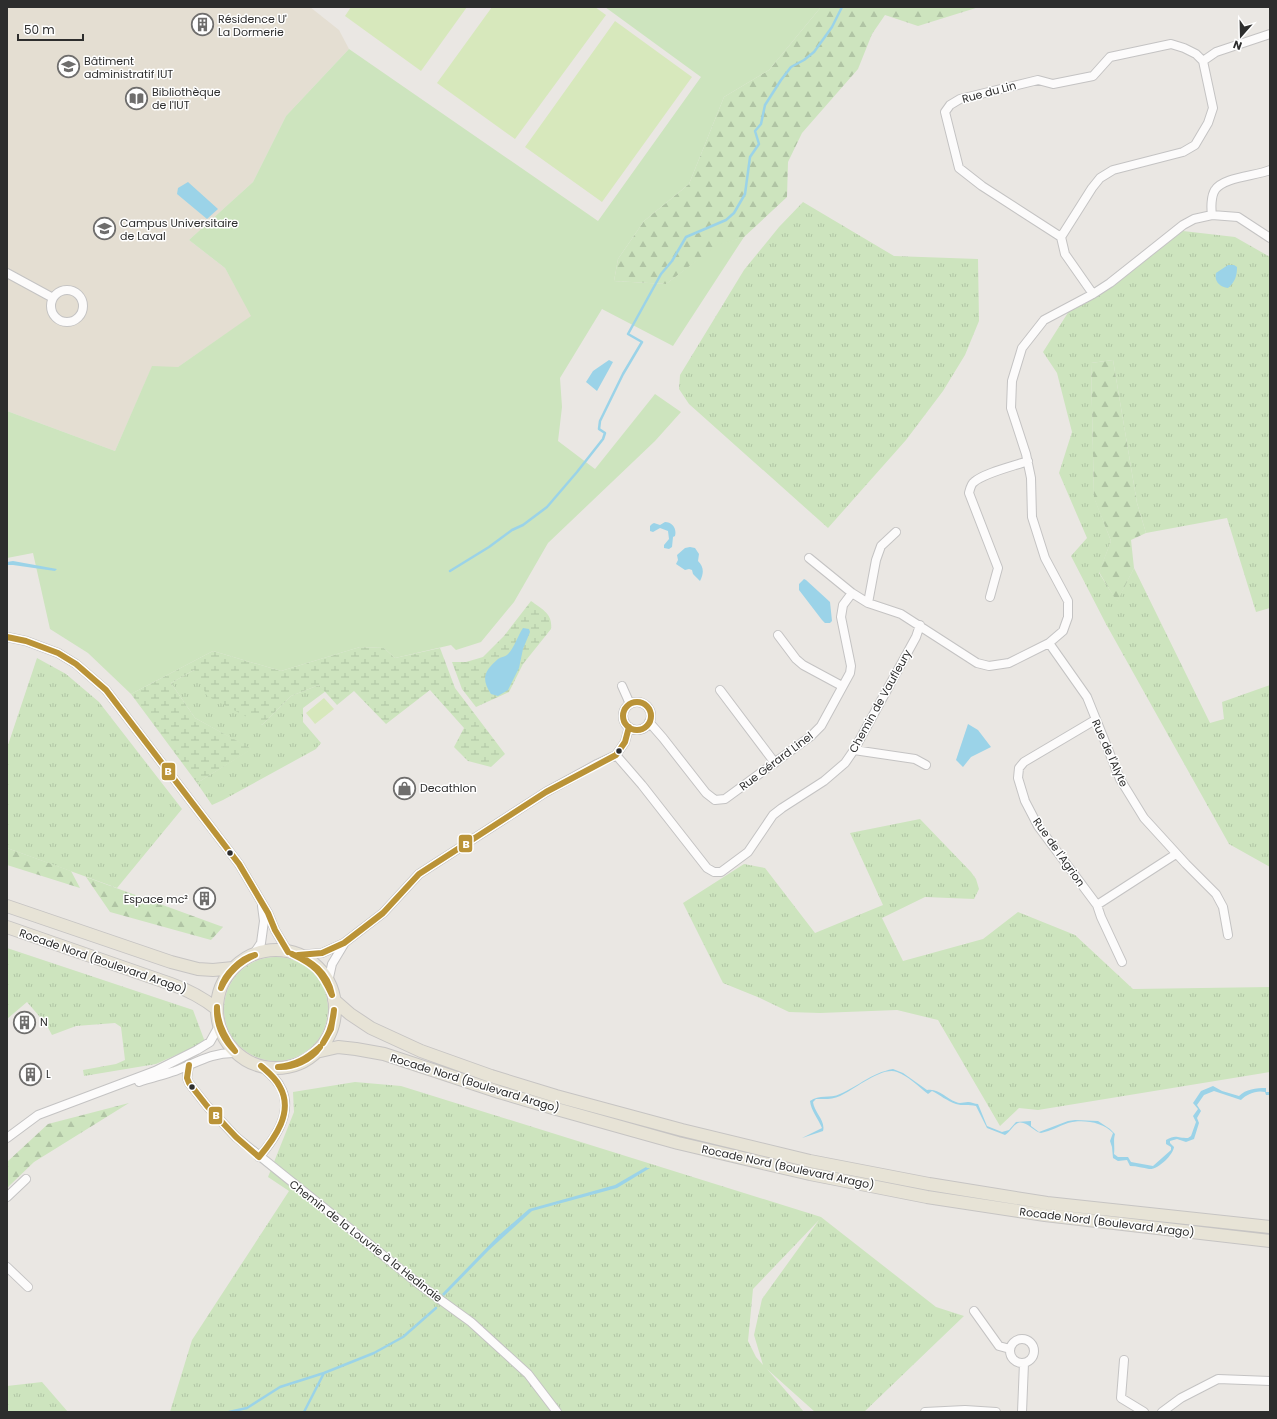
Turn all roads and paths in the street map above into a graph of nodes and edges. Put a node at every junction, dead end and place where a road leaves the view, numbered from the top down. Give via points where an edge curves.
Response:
1 (1270, 34) edge
2 (1202, 61) junction
3 (1270, 170) edge
4 (1212, 215) junction
5 (1061, 237) junction
6 (1270, 238) edge
7 (7, 273) edge
8 (1093, 294) junction
9 (52, 298) junction
10 (1028, 461) junction
11 (896, 532) dead end
12 (809, 558) dead end
13 (852, 593) junction
14 (990, 597) dead end
15 (868, 603) junction
16 (920, 625) junction
17 (778, 635) dead end
18 (7, 637) edge
19 (1049, 643) junction
20 (622, 686) dead end
21 (842, 686) junction
22 (720, 690) dead end
23 (630, 704) junction
24 (1095, 720) junction
25 (649, 722) junction
26 (629, 727) junction
27 (854, 750) junction
28 (616, 756) junction
29 (775, 763) junction
30 (926, 765) dead end
31 (1176, 854) junction
32 (257, 894) junction
33 (1097, 905) junction
34 (7, 906) edge
35 (7, 927) edge
36 (1228, 935) dead end
37 (344, 943) junction
38 (293, 953) junction
39 (253, 955) junction
40 (1122, 962) dead end
41 (233, 968) junction
42 (328, 982) junction
43 (334, 1000) junction
44 (217, 1010) junction
45 (219, 1026) junction
46 (316, 1052) junction
47 (236, 1053) junction
48 (190, 1065) junction
49 (261, 1066) junction
50 (90, 1096) junction
51 (7, 1138) edge
52 (259, 1157) junction
53 (26, 1179) dead end
54 (7, 1197) edge
55 (1270, 1227) edge
56 (1270, 1241) edge
57 (7, 1267) edge
58 (28, 1287) dead end
59 (974, 1311) dead end
60 (1010, 1349) junction
61 (1124, 1360) dead end
62 (1024, 1363) junction
63 (1270, 1381) edge
64 (557, 1412) edge
65 (925, 1412) edge
66 (996, 1412) edge
67 (1022, 1412) edge
68 (1144, 1412) edge
69 (1162, 1412) edge

1 - 2 street via 1216,52
2 - 5 street via 1212,108 1208,123 1195,145 1183,152 1113,170 1100,178
2 - 5 street, Rue du Lin via 1196,54 1171,44 1110,57 1093,76 1053,84 1038,80 960,99 950,104 945,112 959,168 982,186
3 - 4 street via 1219,186 1214,191
4 - 6 street via 1238,217
4 - 8 street via 1194,219 1183,225
5 - 8 street via 1065,254
7 - 9 street
8 - 10 street via 1044,320 1022,348 1012,381 1011,408
9 - 9 street via 51,311 60,321 74,321 83,310 82,301 76,293 63,290
10 - 14 street via 983,476 973,482 970,488 969,493 998,568
10 - 19 street via 1032,517 1045,558 1068,601 1068,617 1063,631
11 - 15 street via 881,546
12 - 13 street
13 - 15 street
13 - 21 street, Rue Gérard Linel via 843,605 841,616 852,666
15 - 16 street via 901,614
16 - 19 street via 960,653 989,666 1009,663
16 - 27 street, Chemin de Vaufleury via 916,637
17 - 21 street via 803,665
18 - 32 street via 58,653 76,664 106,690 239,864
19 - 24 street, Rue de l'Alyte via 1087,697
20 - 23 street
21 - 29 street, Rue Gérard Linel via 819,728
22 - 29 street
23 - 25 street via 638,702 646,705 650,713
23 - 26 street via 623,715
24 - 31 street, Rue de l'Alyte via 1120,779 1144,818
24 - 33 street, Rue de l'Agrion via 1024,762 1019,768 1018,778 1025,801 1038,826
25 - 26 street via 638,729
25 - 29 street, Rue Gérard Linel via 706,793 715,800 725,799
26 - 28 street via 625,742
27 - 28 street, Chemin de Vaufleury via 824,781 773,815 748,852 721,872 707,868
27 - 30 street via 915,759
28 - 37 street via 546,792 420,874 383,913
31 - 33 street
31 - 36 street, Rue de l'Alyte via 1216,894 1223,908
32 - 38 street via 279,939
32 - 39 street via 263,907 264,921 261,943
33 - 40 street, Rue de l'Agrion
34 - 41 main road via 178,964 198,969
35 - 44 main road, Rocade Nord (Boulevard Arago) via 171,984 191,992
37 - 38 street via 322,953
37 - 42 street via 332,964
38 - 39 main road via 276,950
38 - 42 main road via 315,966
39 - 41 main road
41 - 44 main road via 221,987
42 - 43 main road
43 - 46 main road via 334,1019 328,1037
43 - 55 main road, Rocade Nord (Boulevard Arago) via 371,1028 421,1051 556,1096 689,1132 810,1161 929,1184 1047,1203
44 - 45 main road
45 - 47 main road via 226,1041
45 - 50 street via 210,1042 197,1050
46 - 49 main road via 291,1066
46 - 56 main road, Rocade Nord (Boulevard Arago) via 338,1047 384,1054 499,1092 678,1143 810,1174 927,1197 1045,1215
47 - 48 street via 212,1055
47 - 49 main road
48 - 50 street
48 - 52 street, Chemin de la Louvrie à la Hedinaie via 187,1078 189,1083 236,1137
49 - 52 street via 275,1078 282,1089 285,1108 279,1130
50 - 51 street via 38,1115
52 - 64 street, Chemin de la Louvrie à la Hedinaie via 420,1285 471,1322 528,1374
53 - 54 street
57 - 58 street
59 - 60 street via 999,1346
60 - 62 street via 1013,1359
60 - 62 street via 1017,1339 1029,1341 1034,1352 1031,1359
61 - 68 street via 1121,1398
62 - 67 street
63 - 69 street via 1218,1379 1181,1398
65 - 66 street

